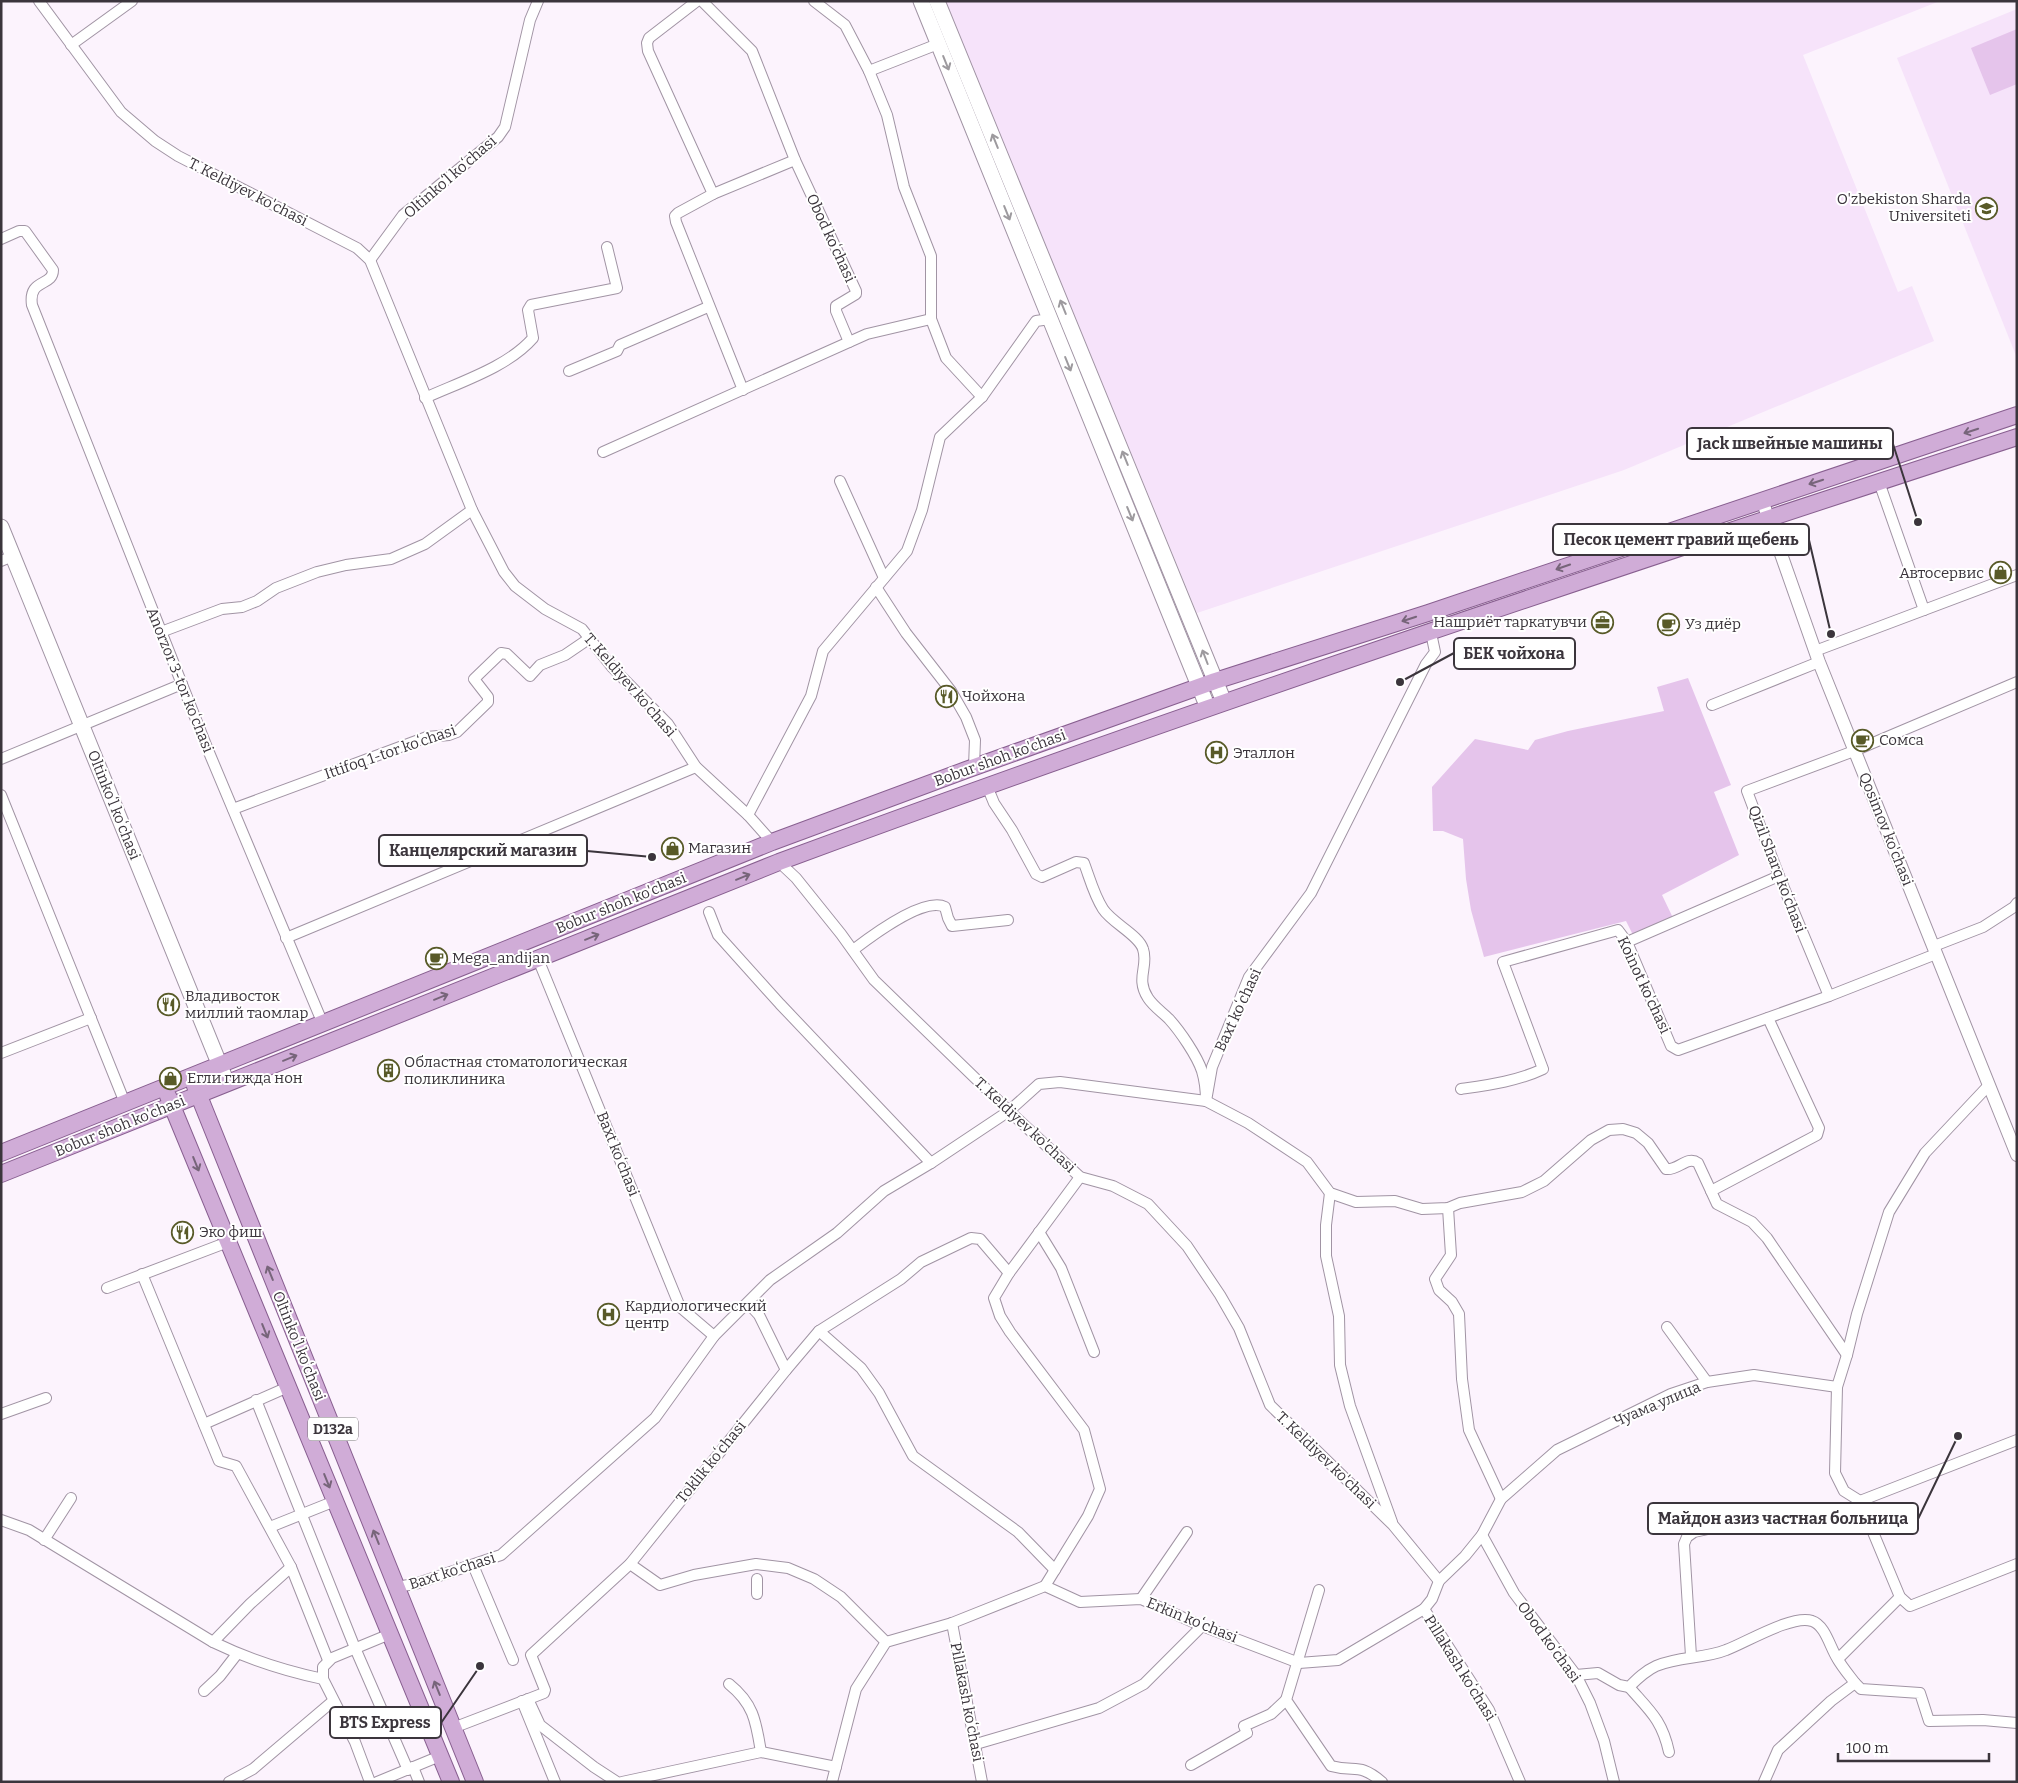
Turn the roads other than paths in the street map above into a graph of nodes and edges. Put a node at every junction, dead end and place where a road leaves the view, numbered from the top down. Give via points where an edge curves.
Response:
1 (39, 1) edge
2 (132, 1) edge
3 (538, 1) edge
4 (697, 1) edge
5 (702, 1) edge
6 (814, 1) edge
7 (921, 1) edge
8 (937, 1) edge
9 (938, 44) junction
10 (71, 45) junction
11 (869, 71) junction
12 (795, 160) junction
13 (713, 194) junction
14 (1, 240) edge
15 (607, 247) dead end
16 (370, 260) junction
17 (708, 307) junction
18 (931, 319) junction
19 (1053, 326) junction
20 (1071, 326) junction
21 (849, 342) junction
22 (569, 371) dead end
23 (743, 390) junction
24 (982, 397) junction
25 (425, 398) junction
26 (2017, 415) edge
27 (2017, 437) edge
28 (603, 452) dead end
29 (840, 482) dead end
30 (1878, 482) junction
31 (1762, 500) junction
32 (472, 510) junction
33 (1768, 518) junction
34 (1, 526) edge
35 (7, 559) edge
36 (2017, 575) edge
37 (884, 578) junction
38 (876, 587) junction
39 (1924, 610) junction
40 (161, 632) junction
41 (1431, 633) junction
42 (590, 638) junction
43 (1817, 657) junction
44 (2017, 682) edge
45 (182, 684) junction
46 (1207, 684) junction
47 (1216, 705) junction
48 (1712, 705) dead end
49 (82, 726) junction
50 (1854, 751) junction
51 (1, 759) edge
52 (696, 767) junction
53 (974, 767) junction
54 (986, 786) junction
55 (1, 795) edge
56 (233, 809) junction
57 (748, 814) junction
58 (772, 842) junction
59 (779, 862) junction
60 (1779, 876) junction
61 (2017, 903) edge
62 (709, 912) dead end
63 (1008, 920) dead end
64 (286, 938) junction
65 (1627, 942) junction
66 (853, 950) junction
67 (1935, 950) junction
68 (538, 959) junction
69 (1829, 996) junction
70 (91, 1018) junction
71 (1768, 1018) junction
72 (323, 1024) junction
73 (1, 1053) edge
74 (220, 1065) junction
75 (191, 1076) junction
76 (227, 1083) junction
77 (1989, 1085) junction
78 (165, 1087) junction
79 (1461, 1089) dead end
80 (198, 1094) junction
81 (1206, 1101) junction
82 (125, 1103) junction
83 (172, 1105) junction
84 (1010, 1112) junction
85 (208, 1119) junction
86 (182, 1131) junction
87 (1, 1152) edge
88 (2017, 1155) edge
89 (931, 1163) junction
90 (1, 1174) edge
91 (1080, 1177) junction
92 (1711, 1191) junction
93 (1330, 1193) junction
94 (1448, 1208) junction
95 (1039, 1232) junction
96 (228, 1242) junction
97 (1009, 1273) junction
98 (142, 1274) junction
99 (107, 1288) dead end
100 (748, 1303) junction
101 (1667, 1327) dead end
102 (819, 1331) junction
103 (714, 1336) junction
104 (1094, 1352) dead end
105 (1847, 1356) junction
106 (786, 1370) junction
107 (1706, 1382) junction
108 (288, 1387) junction
109 (1838, 1387) junction
110 (46, 1398) dead end
111 (256, 1400) junction
112 (1, 1414) edge
113 (204, 1424) junction
114 (2017, 1440) edge
115 (71, 1498) dead end
116 (1502, 1499) junction
117 (335, 1501) junction
118 (1860, 1501) junction
119 (302, 1515) junction
120 (1759, 1518) dead end
121 (1, 1520) edge
122 (1393, 1525) junction
123 (270, 1528) junction
124 (1188, 1532) dead end
125 (1482, 1535) junction
126 (44, 1540) junction
127 (630, 1564) junction
128 (2017, 1564) edge
129 (473, 1565) junction
130 (291, 1567) junction
131 (1055, 1570) junction
132 (756, 1571) junction
133 (1439, 1581) junction
134 (1045, 1586) junction
135 (396, 1587) junction
136 (1319, 1590) dead end
137 (757, 1594) dead end
138 (1900, 1597) junction
139 (1141, 1599) junction
140 (1424, 1610) junction
141 (952, 1623) junction
142 (1202, 1626) junction
143 (390, 1634) junction
144 (213, 1642) junction
145 (886, 1642) junction
146 (356, 1648) junction
147 (237, 1654) junction
148 (1691, 1656) junction
149 (1838, 1659) junction
150 (328, 1660) junction
151 (513, 1660) dead end
152 (1299, 1663) junction
153 (1576, 1675) junction
154 (323, 1679) junction
155 (1855, 1683) junction
156 (729, 1684) dead end
157 (1629, 1687) junction
158 (204, 1691) dead end
159 (525, 1700) junction
160 (1286, 1700) junction
161 (333, 1701) junction
162 (2017, 1723) edge
163 (453, 1728) junction
164 (976, 1744) junction
165 (761, 1752) junction
166 (1669, 1752) dead end
167 (440, 1756) junction
168 (1191, 1765) dead end
169 (836, 1767) junction
170 (411, 1769) junction
171 (229, 1782) edge
172 (370, 1782) edge
173 (376, 1782) edge
174 (419, 1782) edge
175 (451, 1782) edge
176 (475, 1782) edge
177 (555, 1782) edge
178 (617, 1782) edge
179 (622, 1782) edge
180 (832, 1782) edge
181 (982, 1782) edge
182 (1382, 1782) edge
183 (1520, 1782) edge
184 (1614, 1782) edge
185 (1764, 1782) edge

1 - 10 street, T. Keldiyev ko'chasi
2 - 10 street
3 - 16 street, Oltinkoʻl koʻchasi via 530,20 505,127 498,137 403,215
4 - 13 street via 647,43
5 - 12 street, Obod koʻchasi via 752,51
6 - 11 street via 845,25
7 - 9 main road
20 -> 8 main road
9 - 11 street
9 -> 19 main road
10 - 16 street, T. Keldiyev ko'chasi via 121,112 155,141 357,248
11 - 18 street via 888,115 904,187 931,256
12 - 13 street
12 - 21 street, Obod koʻchasi via 856,290 854,297 836,306
13 - 17 street via 675,216
14 - 40 street, Anorzor 3-tor koʻchasi via 25,231 53,270 50,278 33,289 30,296 32,305
15 - 25 street via 618,288 531,305 528,310 533,338 518,354
16 - 25 street, T. Keldiyev ko'chasi
17 - 22 street
17 - 23 street
18 - 21 street via 867,334
18 - 24 street via 946,358
19 - 20 street
19 - 24 street via 1036,321
19 -> 46 main road
46 -> 20 main road
21 - 23 street
23 - 28 street
24 - 37 street via 940,437 922,510 907,552
25 - 32 street, T. Keldiyev ko'chasi
26 -> 31 main road, Bobur shoh ko'chasi
27 - 30 main road, Bobur shoh ko'chasi
29 - 37 street
30 - 33 main road, Bobur shoh ko'chasi
30 - 39 street
31 - 33 street, Qosimov ko'chasi
31 -> 46 main road, Bobur shoh ko'chasi
32 - 40 street via 425,544 400,556 317,572 276,588 242,607 222,609
32 - 42 street, T. Keldiyev ko'chasi via 504,572 515,586 545,609 582,629
33 - 41 main road, Bobur shoh ko'chasi
33 - 43 street, Qosimov ko'chasi
34 - 35 main road, Oltinkoʻl koʻchasi
35 - 49 main road, Oltinkoʻl koʻchasi
36 - 39 street
37 - 38 street
38 - 53 street via 966,717 975,740
38 - 57 street via 823,652 810,696
39 - 43 street
40 - 45 street, Anorzor 3-tor koʻchasi
41 - 47 main road, Bobur shoh ko'chasi
41 - 81 street, Baxt koʻchasi via 1435,652 1426,664 1315,885 1249,977 1212,1067
42 - 52 street, T. Keldiyev ko'chasi via 612,667 668,724
42 - 56 street, Ittifoq 1-tor koʻchasi via 565,655 540,665 530,676 507,654 495,657 474,678 488,697 488,702 457,732 426,737
43 - 48 street
43 - 50 street, Qosimov ko'chasi
44 - 50 street
45 - 49 street
45 - 56 street, Anorzor 3-tor koʻchasi
46 - 47 main road
46 - 53 main road, Bobur shoh ko'chasi
47 - 54 main road, Bobur shoh ko'chasi
49 - 51 street
49 - 74 main road, Oltinkoʻl koʻchasi
50 - 60 street, Qizil Sharq koʻchasi via 1747,792
50 - 67 street, Qosimov ko'chasi
52 - 57 street, T. Keldiyev ko'chasi
52 - 64 street
53 - 58 main road, Bobur shoh ko'chasi
54 - 59 main road, Bobur shoh ko'chasi
54 - 81 street via 1036,874 1042,877 1076,862 1084,863 1104,910 1142,946 1144,990 1178,1029 1197,1060 1203,1075
55 - 70 street
56 - 64 street, Anorzor 3-tor koʻchasi
57 - 58 street, T. Keldiyev ko'chasi
58 - 72 main road, Bobur shoh ko'chasi
59 - 66 street, T. Keldiyev ko'chasi via 796,878
68 -> 59 main road, Bobur shoh ko'chasi
60 - 65 street
60 - 69 street, Qizil Sharq koʻchasi
61 - 67 street, Koinot ko'chasi via 1983,927
62 - 89 street via 718,935
63 - 66 street via 952,926 945,907 935,905 890,922
64 - 72 street, Anorzor 3-tor koʻchasi
65 - 71 street, Koinot ko'chasi via 1671,1046 1678,1050
65 - 79 street, Koinot ko'chasi via 1618,930 1503,962 1543,1069 1488,1085
66 - 84 street, T. Keldiyev ko'chasi via 874,980
67 - 69 street, Koinot ko'chasi
67 - 77 street, Qosimov ko'chasi
76 -> 68 main road, Bobur shoh ko'chasi
68 - 103 street, Baxt koʻchasi via 680,1307
69 - 71 street, Koinot ko'chasi
70 - 73 street
70 - 82 street
71 - 92 street via 1818,1128 1816,1135
72 - 74 main road, Bobur shoh ko'chasi
74 - 75 main road, Bobur shoh ko'chasi
74 - 76 main road, Oltinkoʻl koʻchasi
74 - 80 main road
75 - 78 main road, Bobur shoh ko'chasi
75 - 80 main road, Oltinkoʻl koʻchasi / D132a
76 - 80 main road, Bobur shoh ko'chasi
76 - 85 main road via 212,1101
77 - 88 street, Qosimov ko'chasi
77 - 105 street via 1926,1153 1889,1212 1856,1314
78 - 82 main road, Bobur shoh ko'chasi
78 - 83 main road, Oltinkoʻl koʻchasi / D132a
80 - 83 main road, Bobur shoh ko'chasi
80 - 85 main road, Oltinkoʻl koʻchasi / D132a
80 - 86 main road via 186,1108
81 - 84 street, Baxt koʻchasi via 1060,1082 1040,1084
81 - 93 street via 1248,1123 1307,1162
82 - 87 main road, Bobur shoh ko'chasi
83 - 86 main road, Oltinkoʻl koʻchasi / D132a
83 - 90 main road, Bobur shoh ko'chasi
84 - 89 street, Baxt koʻchasi
84 - 91 street, T. Keldiyev ko'chasi
135 -> 85 main road, Oltinkoʻl koʻchasi / D132a
86 -> 96 main road, Oltinkoʻl koʻchasi / D132a
89 - 100 street, Baxt koʻchasi via 884,1191 837,1233 770,1280
91 - 95 street
91 - 122 street, T. Keldiyev ko'chasi via 1113,1186 1148,1204 1187,1246 1239,1328 1270,1405
92 - 94 street via 1694,1160 1672,1170 1666,1169 1648,1142 1623,1129 1610,1130 1591,1140 1544,1181 1522,1192
92 - 105 street via 1717,1204 1752,1222 1767,1238
93 - 94 street via 1356,1202 1395,1201 1422,1209
93 - 122 street via 1326,1256 1339,1316 1340,1365 1350,1406
94 - 116 street via 1451,1255 1435,1279 1439,1290 1460,1314 1462,1379 1469,1430
95 - 97 street
95 - 104 street via 1061,1268
96 - 98 street
96 -> 108 main road, Oltinkoʻl koʻchasi / D132a
97 - 102 street, Toklik koʻchasi via 980,1239 971,1238 921,1262 901,1279
97 - 131 street via 994,1298 1000,1316 1084,1430 1100,1489 1088,1516
98 - 99 street
98 - 113 street
100 - 103 street, Baxt koʻchasi
100 - 106 street via 759,1315
101 - 107 street
102 - 106 street, Toklik koʻchasi
102 - 131 street via 861,1368 913,1456 1018,1532
103 - 129 street, Baxt koʻchasi via 655,1418 501,1555
105 - 109 street
106 - 127 street, Toklik koʻchasi
107 - 109 street, Чуама улица via 1754,1375
107 - 116 street, Чуама улица via 1671,1394 1557,1450
108 - 111 street
108 -> 117 main road, Oltinkoʻl koʻchasi / D132a
109 - 118 street via 1835,1473 1844,1491
110 - 112 street
111 - 113 street
111 - 119 street
113 - 123 street via 219,1461 236,1466
114 - 118 street
115 - 126 street
116 - 125 street, Чуама улица
117 - 119 street
117 - 143 main road, Oltinkoʻl koʻchasi / D132a
118 - 138 street
119 - 123 street
119 - 146 street
120 - 148 street via 1694,1532 1687,1537 1684,1544
121 - 126 street via 29,1530
122 - 133 street, T. Keldiyev ko'chasi
123 - 130 street
124 - 139 street
125 - 133 street, Чуама улица
125 - 153 street, Obod koʻchasi via 1514,1593
126 - 144 street
127 - 132 street via 660,1585 694,1574
127 - 159 street, Toklik koʻchasi via 531,1655 545,1690
128 - 138 street via 1910,1606
129 - 135 street, Baxt koʻchasi
129 - 151 street
130 - 144 street
130 - 150 street
131 - 134 street
132 - 137 street
132 - 145 street via 788,1568 814,1578 841,1597
133 - 140 street, Чуама улица
134 - 139 street, Erkin koʻchasi via 1080,1602
134 - 141 street
163 -> 135 main road, Oltinkoʻl koʻchasi / D132a
136 - 152 street
138 - 149 street
139 - 142 street, Erkin koʻchasi
140 - 152 street, Erkin koʻchasi via 1338,1660
140 - 183 street, Pillakash koʻchasi via 1489,1710
141 - 145 street
141 - 164 street, Pillakash koʻchasi
142 - 152 street, Erkin koʻchasi
142 - 164 street via 1144,1684 1098,1708
143 - 146 street
143 - 167 main road, Oltinkoʻl koʻchasi / D132a
144 - 147 street
145 - 169 street via 856,1689
146 - 150 street
146 - 170 street
147 - 154 street
147 - 158 street
148 - 149 street via 1726,1650 1800,1619 1812,1620 1820,1626
148 - 157 street via 1654,1666
149 - 155 street
150 - 154 street via 323,1668
152 - 160 street
153 - 157 street via 1598,1673
153 - 184 street, Obod koʻchasi via 1604,1741
154 - 161 street
155 - 162 street via 1861,1688 1920,1694 1929,1721
155 - 185 street via 1778,1750
156 - 165 street via 743,1696 756,1721
157 - 166 street via 1660,1724
159 - 163 street, Toklik koʻchasi
159 - 177 street
159 - 178 street via 540,1725
160 - 168 street via 1271,1714 1244,1726 1247,1733
160 - 182 street via 1331,1766 1344,1770 1356,1767 1368,1770
161 - 171 street via 253,1769
161 - 172 street
163 - 176 main road, Oltinkoʻl koʻchasi / D132a
164 - 181 street, Pillakash koʻchasi
165 - 169 street
165 - 179 street
167 - 170 street
167 - 175 main road, Oltinkoʻl koʻchasi / D132a
169 - 180 street
170 - 173 street
170 - 174 street

